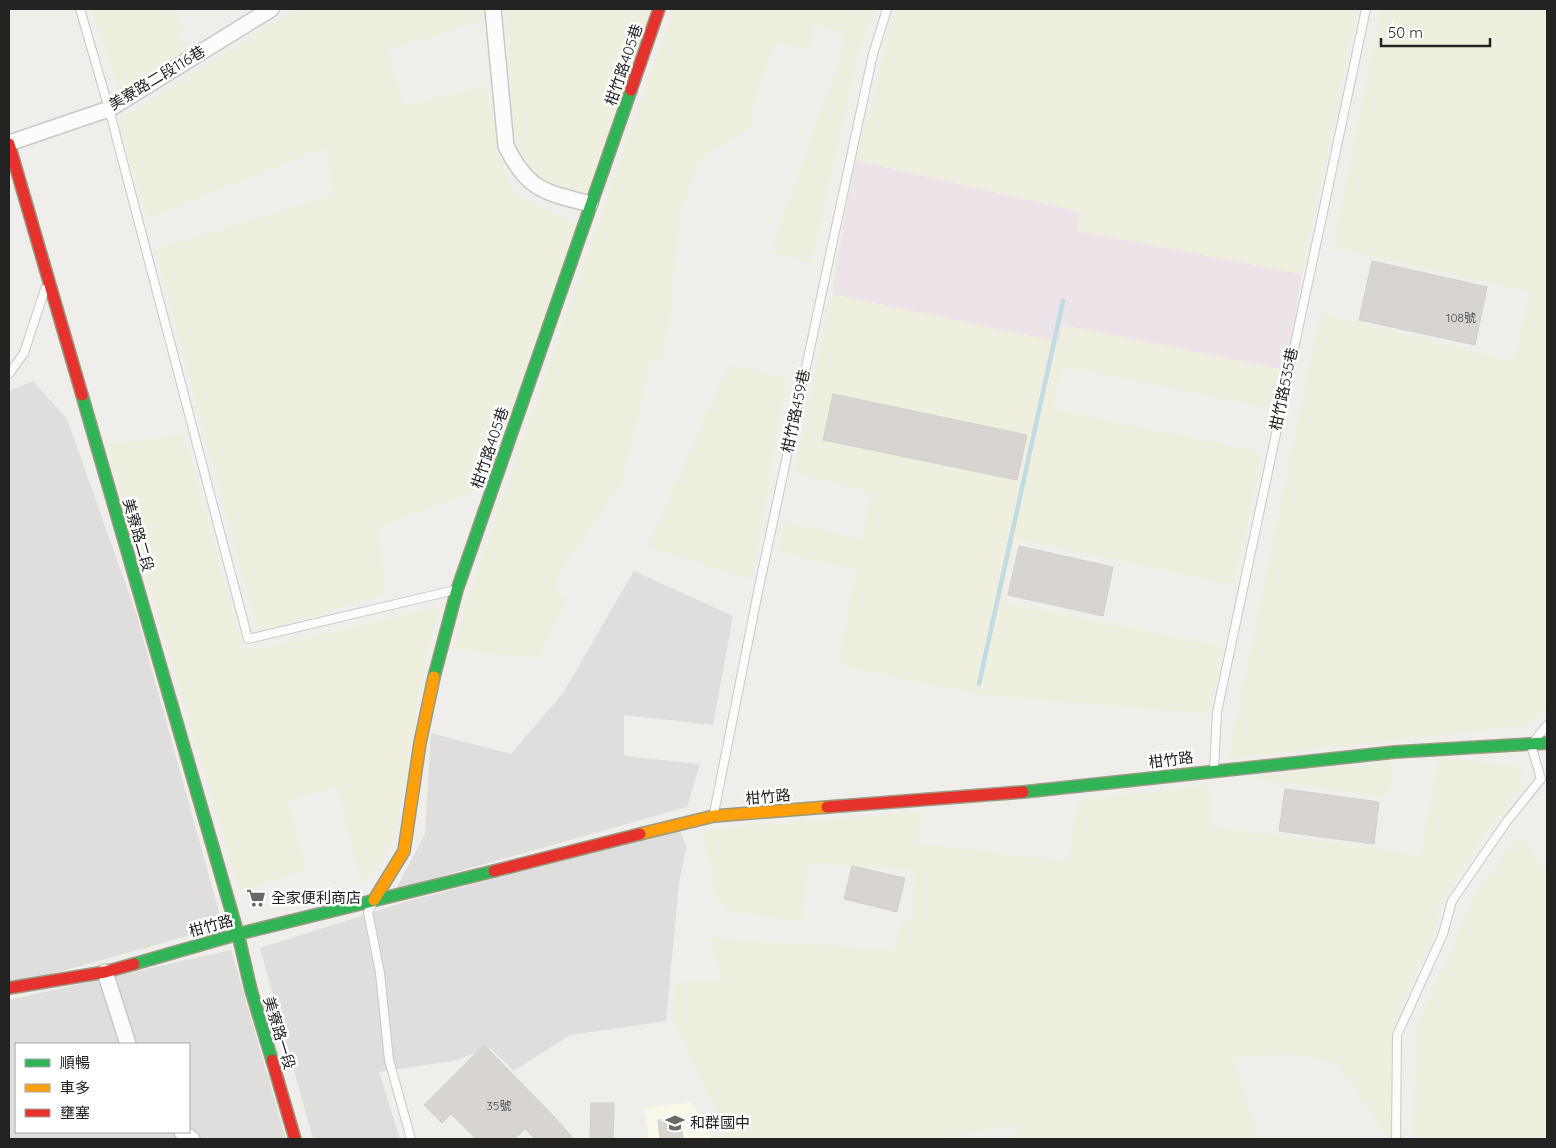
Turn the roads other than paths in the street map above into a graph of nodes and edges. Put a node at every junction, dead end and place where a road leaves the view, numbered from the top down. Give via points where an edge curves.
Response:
1 (80, 9) edge
2 (271, 9) edge
3 (493, 9) edge
4 (659, 9) edge
5 (887, 9) edge
6 (1366, 9) edge
7 (109, 109) junction
8 (9, 143) edge
9 (590, 204) junction
10 (49, 277) junction
11 (9, 374) edge
12 (457, 590) junction
13 (1547, 725) edge
14 (1547, 743) edge
15 (1531, 744) junction
16 (1214, 770) junction
17 (714, 816) junction
18 (374, 900) junction
19 (238, 934) junction
20 (105, 972) junction
21 (9, 988) edge
22 (128, 1043) edge
23 (295, 1139) edge
24 (411, 1139) edge
25 (1396, 1139) edge

1 - 7 lane
2 - 7 street, 美寮路二段116巷
3 - 9 street via 506,146 515,165 528,182 547,193
4 - 9 street, 柑竹路405巷
5 - 17 lane, 柑竹路459巷 via 872,54
6 - 16 lane, 柑竹路535巷 via 1217,712
7 - 8 street, 美寮路二段116巷
7 - 12 lane via 248,639
8 - 10 street, 美寮路二段
9 - 12 street, 柑竹路405巷
10 - 11 lane via 24,353
10 - 19 street, 美寮路二段
12 - 18 street, 柑竹路405巷 via 436,666 420,743 404,851
13 - 15 lane
14 - 15 street, 柑竹路
15 - 16 street, 柑竹路 via 1395,752
15 - 25 lane via 1541,779 1507,821 1452,901 1443,934 1397,1034
16 - 17 street, 柑竹路 via 1054,789
17 - 18 street, 柑竹路
18 - 19 street, 柑竹路
18 - 24 lane via 368,912 380,973 389,1060
19 - 20 street, 柑竹路
19 - 23 street, 美寮路一段
20 - 21 street, 柑竹路
20 - 22 street

